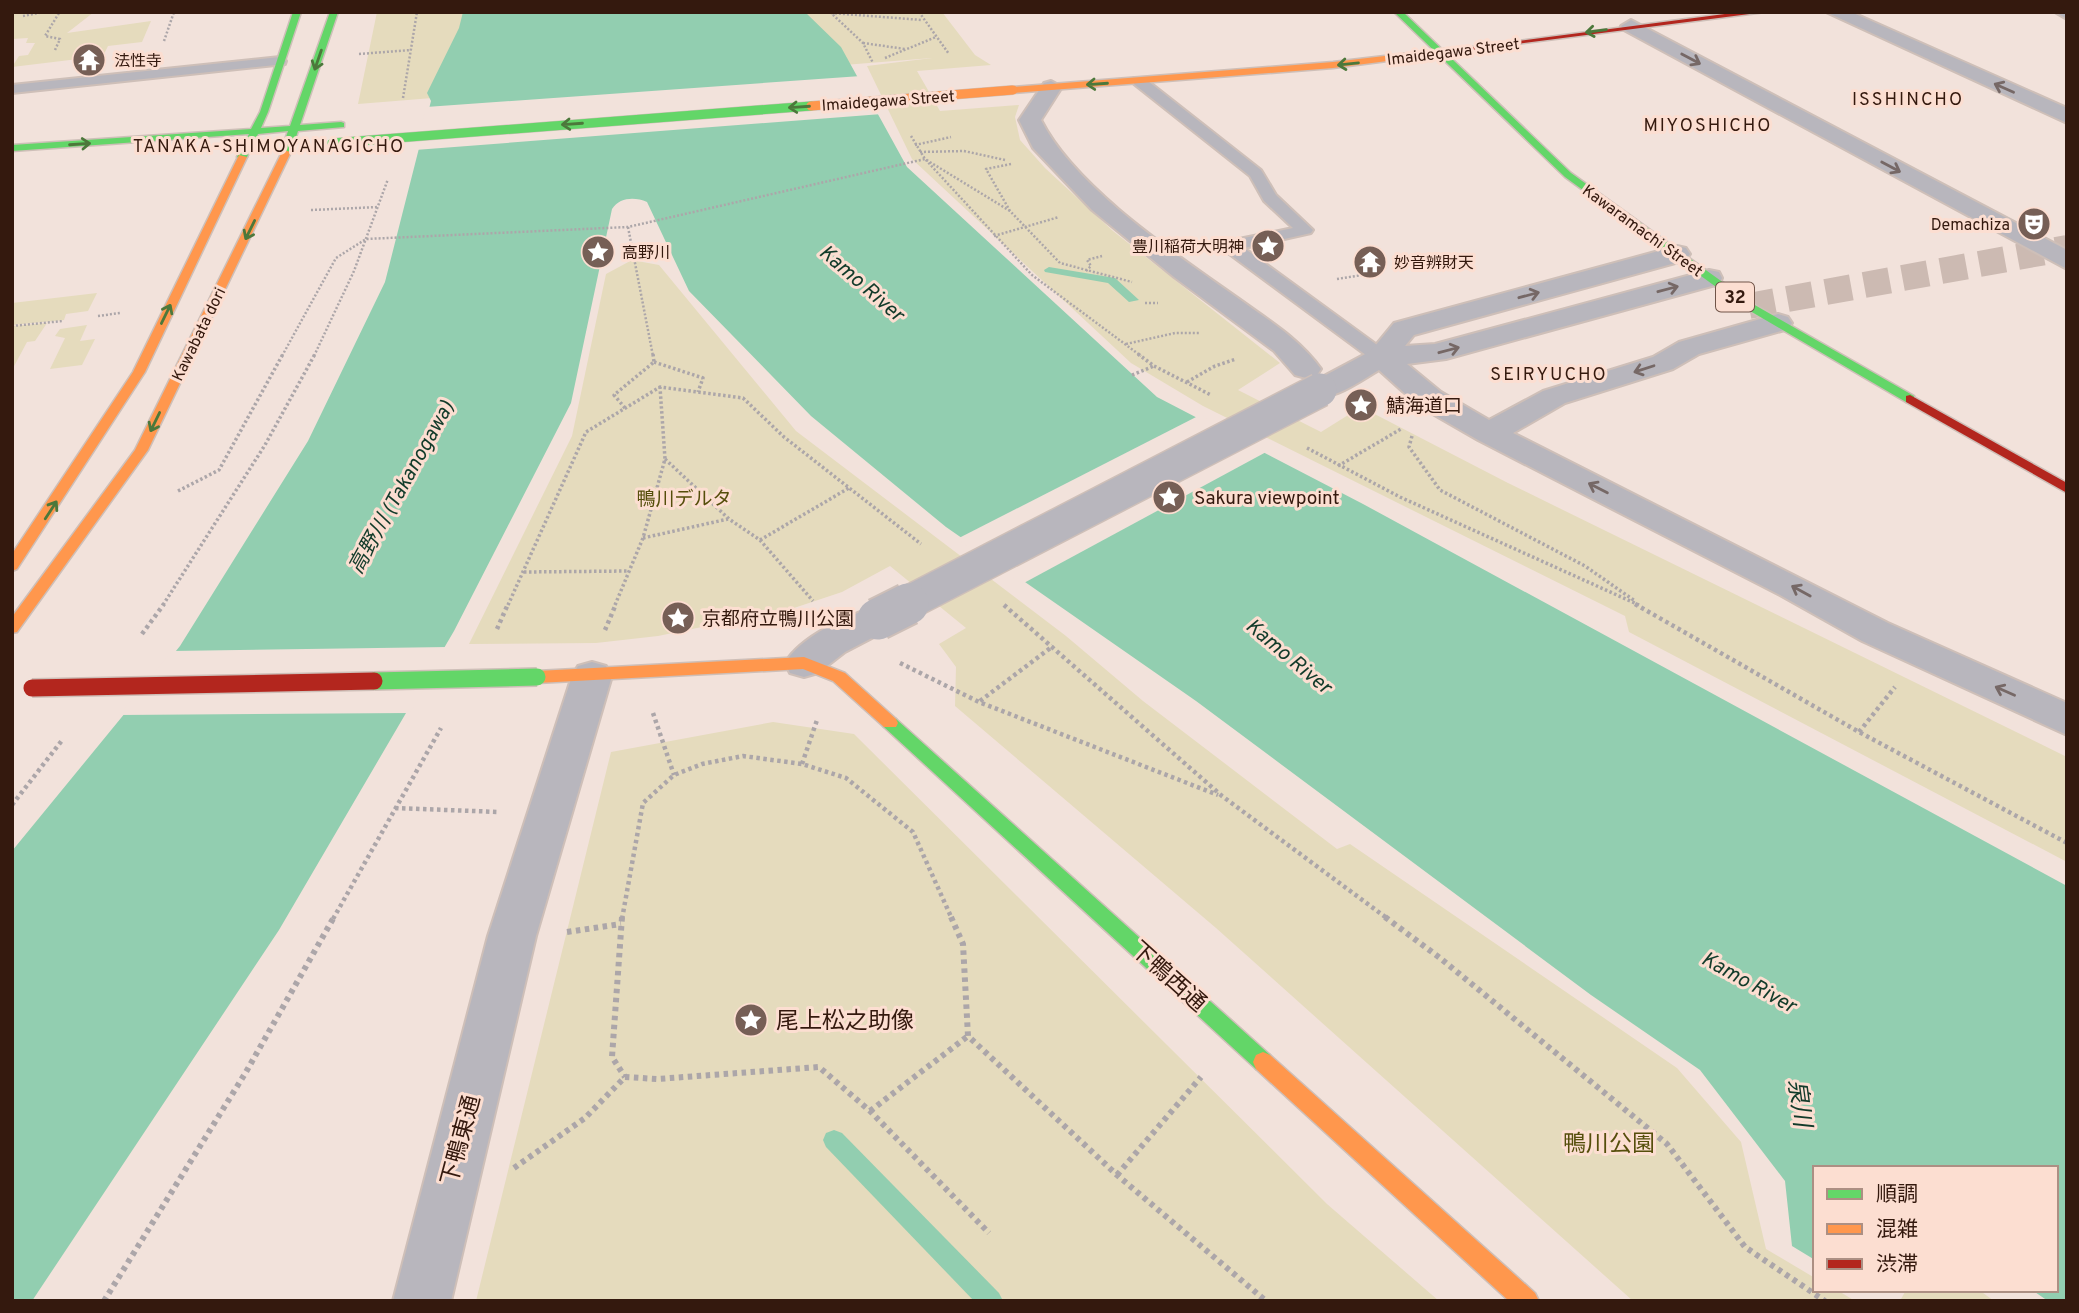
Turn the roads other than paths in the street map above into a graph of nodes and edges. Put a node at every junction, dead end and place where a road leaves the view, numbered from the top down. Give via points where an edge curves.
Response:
1 (297, 12) edge
2 (334, 12) edge
3 (1398, 12) edge
4 (1761, 12) edge
5 (1835, 12) edge
6 (1633, 19) edge
7 (1540, 22) dead end
8 (1447, 33) dead end
9 (1421, 35) junction
10 (1394, 38) dead end
11 (1440, 54) junction
12 (280, 61) junction
13 (1166, 61) dead end
14 (1139, 81) junction
15 (1010, 84) junction
16 (1051, 87) junction
17 (12, 89) edge
18 (2067, 116) edge
19 (446, 117) dead end
20 (347, 125) dead end
21 (295, 128) junction
22 (254, 131) junction
23 (288, 146) junction
24 (12, 148) edge
25 (239, 150) junction
26 (1676, 254) junction
27 (2067, 261) edge
28 (1709, 278) junction
29 (1778, 323) junction
30 (1381, 357) junction
31 (1313, 379) junction
32 (1489, 433) junction
33 (2067, 489) edge
34 (18, 551) edge
35 (12, 628) edge
36 (597, 657) junction
37 (804, 663) junction
38 (12, 689) edge
39 (2067, 720) edge
40 (422, 1301) edge
41 (1527, 1301) edge

1 - 12 main road, Kawabata dori
2 -> 21 main road, Kawabata dori
3 - 9 main road, Kawaramachi Street / 32
4 - 6 main road, Imaidegawa Street
18 -> 5 street
6 - 7 main road, Imaidegawa Street
6 -> 11 main road, Imaidegawa Street
6 -> 27 street
8 - 9 main road, Imaidegawa Street
9 - 10 main road, Imaidegawa Street
9 - 11 main road, Kawaramachi Street / 32
11 -> 14 main road, Imaidegawa Street
11 - 26 main road, Kawaramachi Street / 32 via 1568,175
12 - 17 lane
12 - 22 main road, Kawabata dori
13 - 15 main road, Imaidegawa Street
14 -> 16 main road, Imaidegawa Street
14 - 30 lane via 1256,173 1270,198 1305,230 1230,246
15 - 16 main road, Imaidegawa Street
15 - 19 main road, Imaidegawa Street
15 -> 23 main road, Imaidegawa Street, bridge
16 - 31 street via 1030,120 1048,152 1116,219 1284,345
20 - 21 main road
21 - 22 main road
21 - 23 main road, Kawabata dori
24 -> 22 main road
22 - 25 main road, Kawabata dori
23 - 25 main road, Imaidegawa Street
23 -> 35 main road, Kawabata dori via 141,450
34 -> 25 main road, Kawabata dori via 139,372
26 - 28 main road, Kawaramachi Street / 32
30 -> 26 street via 1404,329
28 - 29 main road, Kawaramachi Street / 32
30 -> 28 street via 1436,354
29 -> 32 street via 1689,348 1663,362 1554,397
29 - 33 main road, Kawaramachi Street / 32
30 - 31 street
30 - 32 street via 1430,399
31 - 37 street, bridge via 832,643
39 -> 32 street via 1875,632
36 - 37 main road
36 - 38 main road, bridge via 537,677
36 - 40 street, 下鴨東通 via 505,965
37 - 41 main road, 下鴨西通 via 839,677

